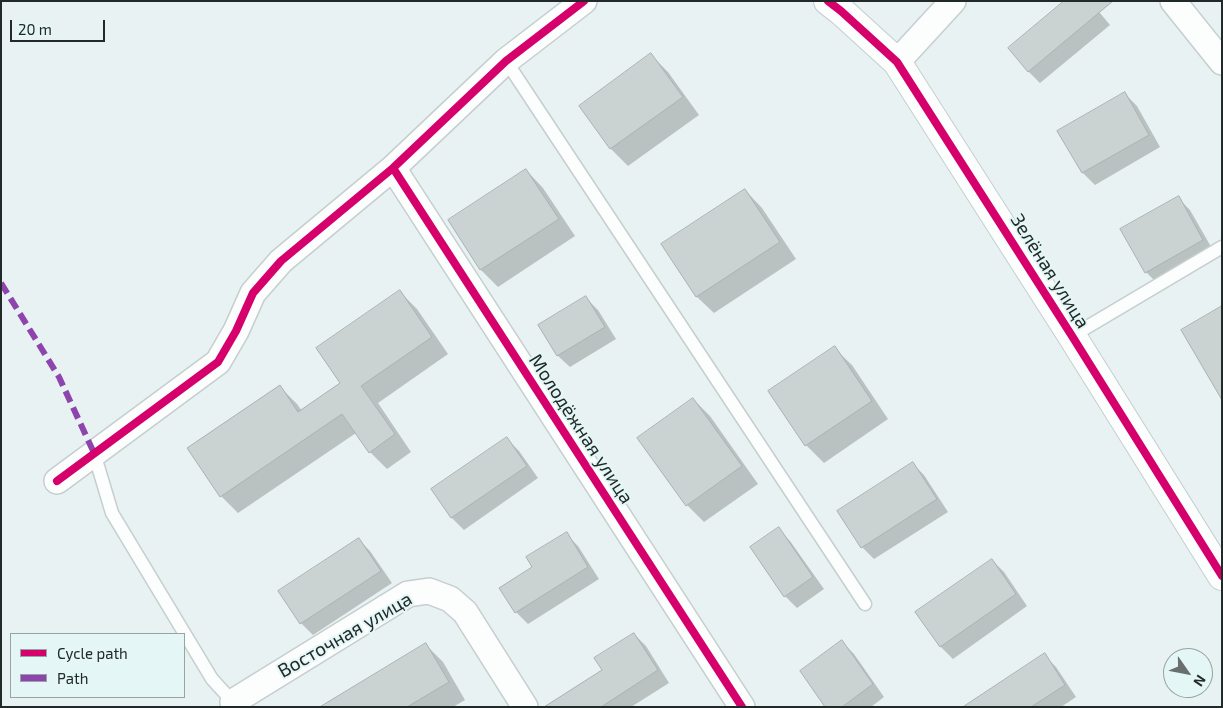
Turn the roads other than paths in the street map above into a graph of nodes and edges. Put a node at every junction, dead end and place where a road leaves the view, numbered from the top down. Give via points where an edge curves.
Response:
1 (584, 1) edge
2 (828, 1) edge
3 (953, 1) edge
4 (1173, 1) edge
5 (506, 61) junction
6 (897, 62) junction
7 (1222, 62) edge
8 (393, 168) junction
9 (1222, 247) edge
10 (1072, 336) junction
11 (94, 453) junction
12 (57, 481) dead end
13 (1222, 576) edge
14 (865, 604) dead end
15 (184, 633) edge
16 (185, 634) edge
17 (234, 704) edge
18 (526, 707) edge
19 (742, 707) edge

1 - 5 street
2 - 6 street, Зелёная улица
3 - 6 street
4 - 7 street
5 - 8 street
5 - 14 lane
6 - 10 street, Зелёная улица
8 - 11 street via 281,261 253,293 218,362
8 - 19 street, Молодёжная улица
9 - 10 lane
10 - 13 street, Зелёная улица
11 - 12 street
11 - 15 lane via 112,513
16 - 17 lane via 212,679
17 - 18 street, Восточная улица via 408,594 429,591 450,599 465,612

